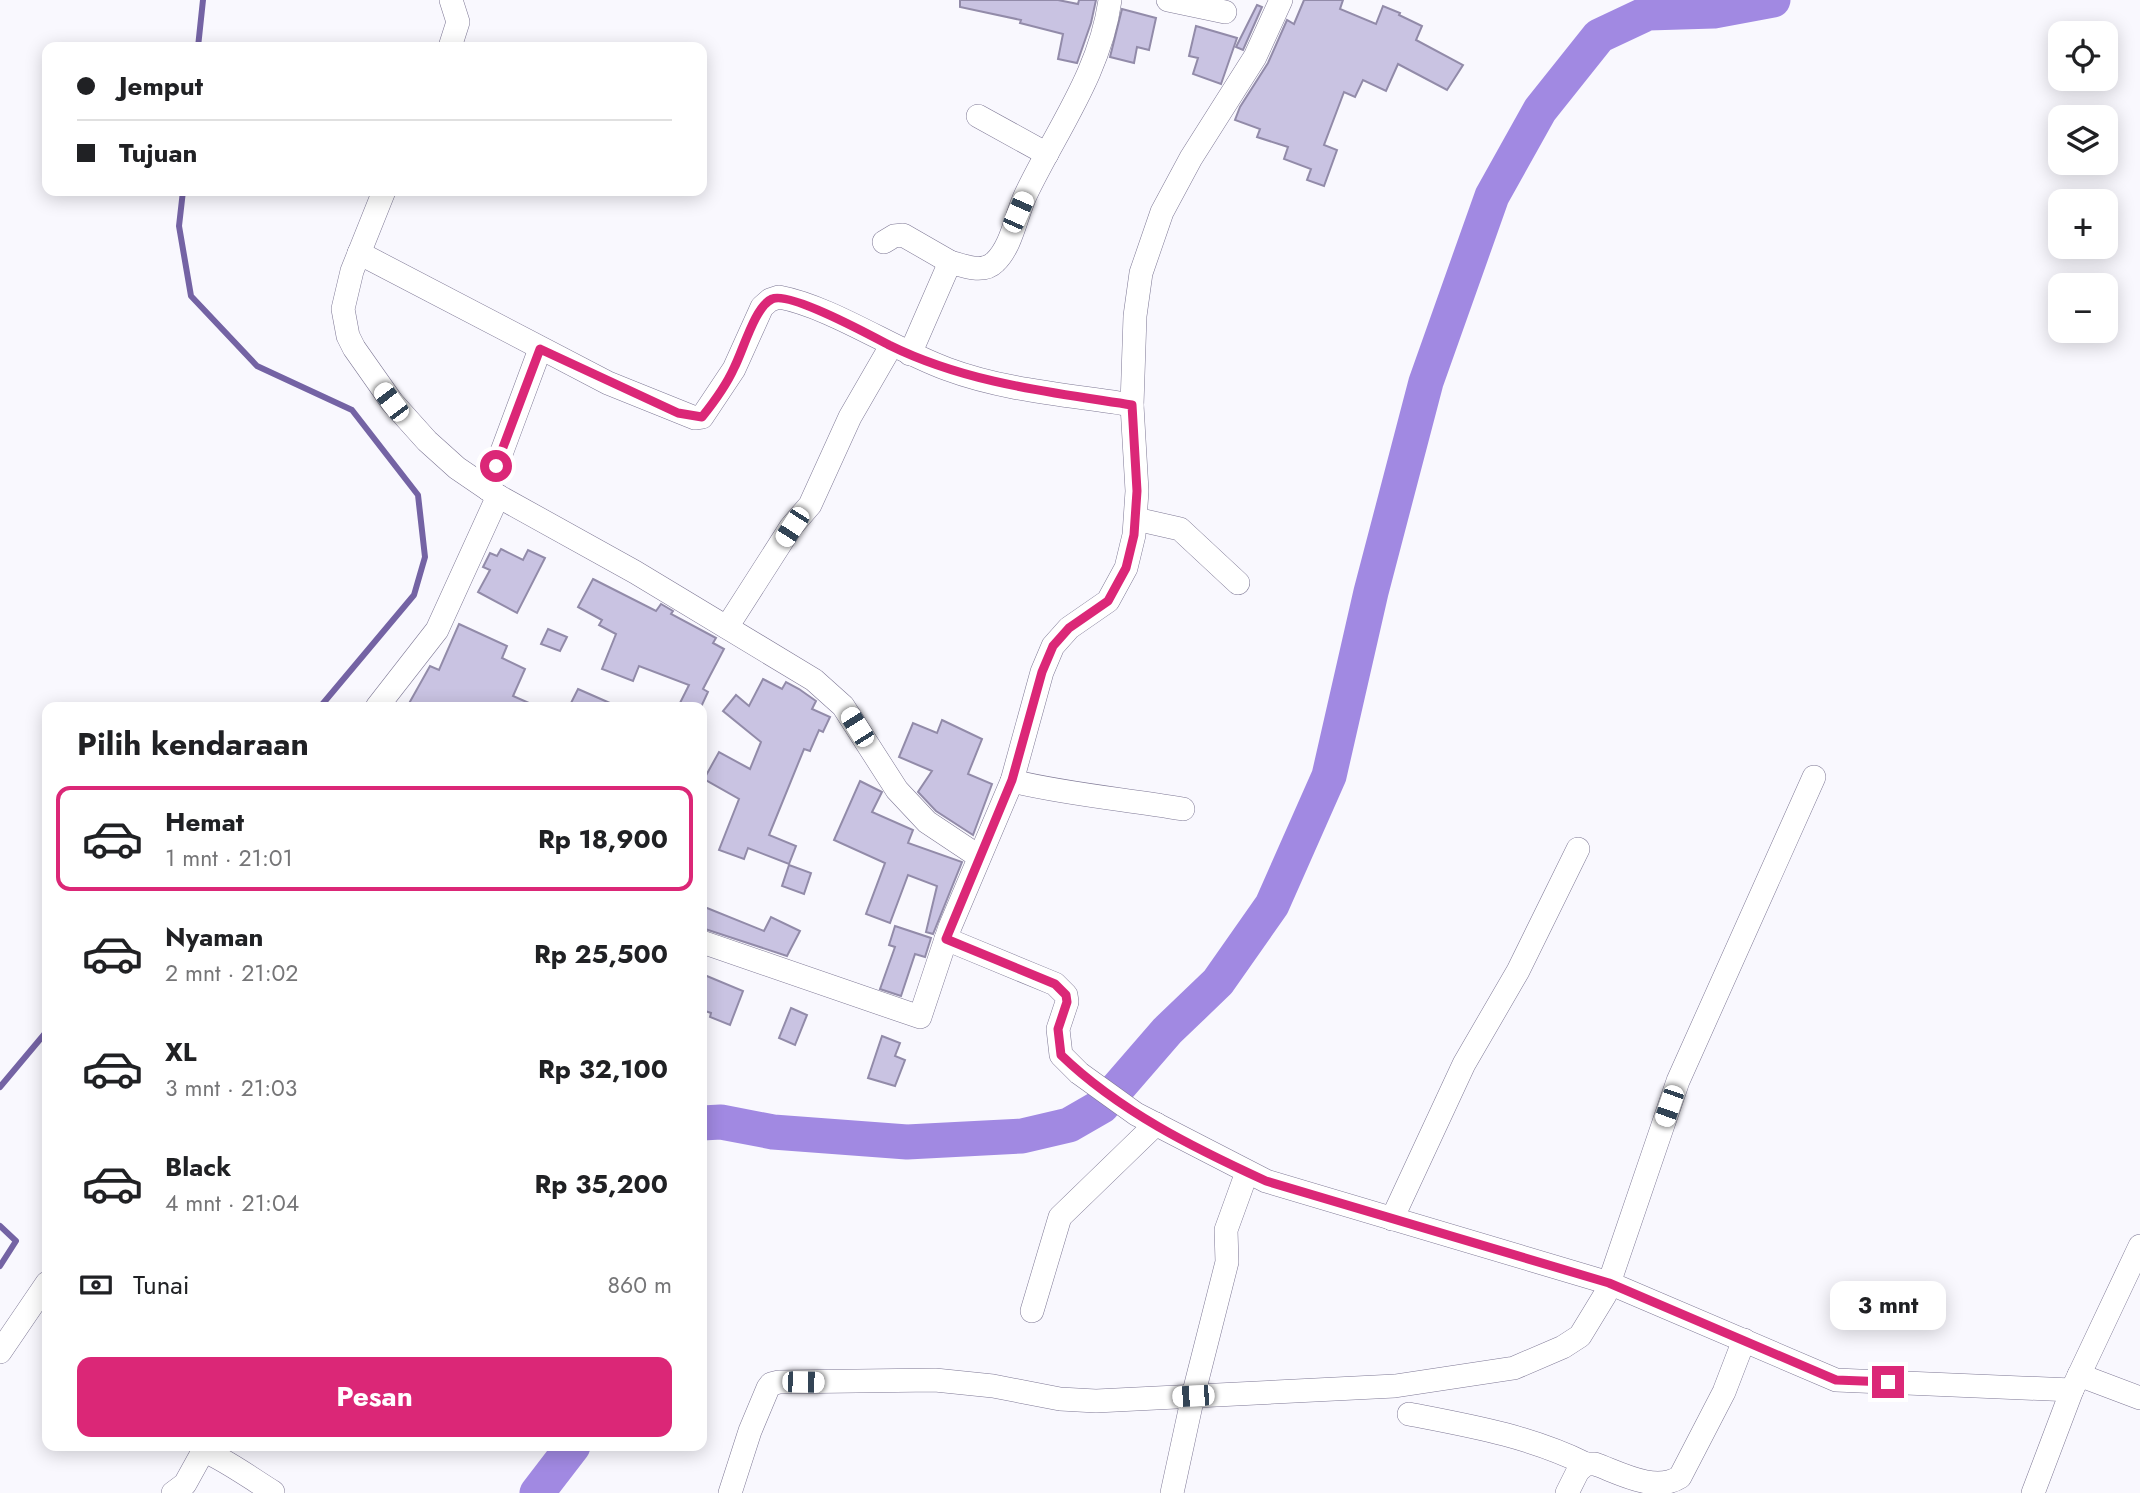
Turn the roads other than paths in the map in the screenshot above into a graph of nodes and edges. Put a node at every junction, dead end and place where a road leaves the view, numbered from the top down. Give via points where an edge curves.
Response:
1 (1110, 0) edge
2 (1167, 0) edge
3 (1281, 0) edge
4 (458, 3) edge
5 (1225, 12) dead end
6 (452, 42) edge
7 (978, 116) dead end
8 (1047, 154) junction
9 (382, 196) edge
10 (884, 242) dead end
11 (359, 253) junction
12 (950, 262) junction
13 (540, 349) junction
14 (901, 350) junction
15 (1132, 405) junction
16 (493, 493) junction
17 (1136, 520) junction
18 (1238, 583) dead end
19 (727, 627) junction
20 (381, 702) edge
21 (1814, 777) dead end
22 (1012, 780) junction
23 (1183, 809) dead end
24 (1578, 849) dead end
25 (978, 856) junction
26 (946, 939) junction
27 (707, 944) edge
28 (1146, 1119) junction
29 (1247, 1172) junction
30 (1392, 1219) junction
31 (2140, 1246) edge
32 (1609, 1283) junction
33 (42, 1290) edge
34 (1032, 1311) dead end
35 (1744, 1340) junction
36 (0, 1352) edge
37 (2076, 1383) junction
38 (1193, 1396) junction
39 (2140, 1398) edge
40 (1409, 1414) dead end
41 (203, 1451) edge
42 (210, 1451) edge
43 (1586, 1464) junction
44 (273, 1492) edge
45 (173, 1493) edge
46 (730, 1493) edge
47 (1172, 1493) edge
48 (1567, 1493) edge
49 (2033, 1493) edge

1 - 8 street via 1090,74
2 - 5 street
3 - 15 street via 1259,49 1191,158 1149,243 1135,316
4 - 6 street
7 - 8 street
8 - 12 street via 995,263 979,268
9 - 11 street
10 - 12 street via 903,235
11 - 13 street
11 - 16 street via 343,309 354,348 391,402 427,441
12 - 14 street
13 - 14 street via 695,418 702,417 721,390 759,312 774,298 835,318
13 - 16 street
14 - 15 street via 999,385
14 - 19 street via 850,417 810,505
15 - 17 street
16 - 19 street
16 - 20 street via 437,630
17 - 18 street via 1180,529
17 - 22 street via 1126,568 1108,601 1069,628 1053,646
19 - 25 street via 814,680 843,706 897,790 927,822
21 - 32 street via 1678,1081
22 - 23 street via 1073,795
22 - 25 street
24 - 30 street via 1518,971 1464,1064
25 - 26 street
26 - 27 street via 920,1017
26 - 28 street via 1055,984 1067,1002 1058,1029 1061,1055 1079,1073
28 - 29 street
28 - 34 street via 1060,1217
29 - 30 street
29 - 38 street via 1226,1230 1227,1262
30 - 32 street
31 - 37 street
32 - 35 street
32 - 38 street via 1580,1336 1514,1368 1395,1386
33 - 36 street
35 - 37 street via 1836,1380
35 - 43 street via 1724,1392 1680,1477 1664,1484 1648,1483
37 - 39 street
37 - 49 street
38 - 46 street via 1096,1401 936,1380 779,1382 768,1388
38 - 47 street
40 - 43 street via 1504,1432
41 - 45 street via 185,1484
42 - 44 street
43 - 48 street

